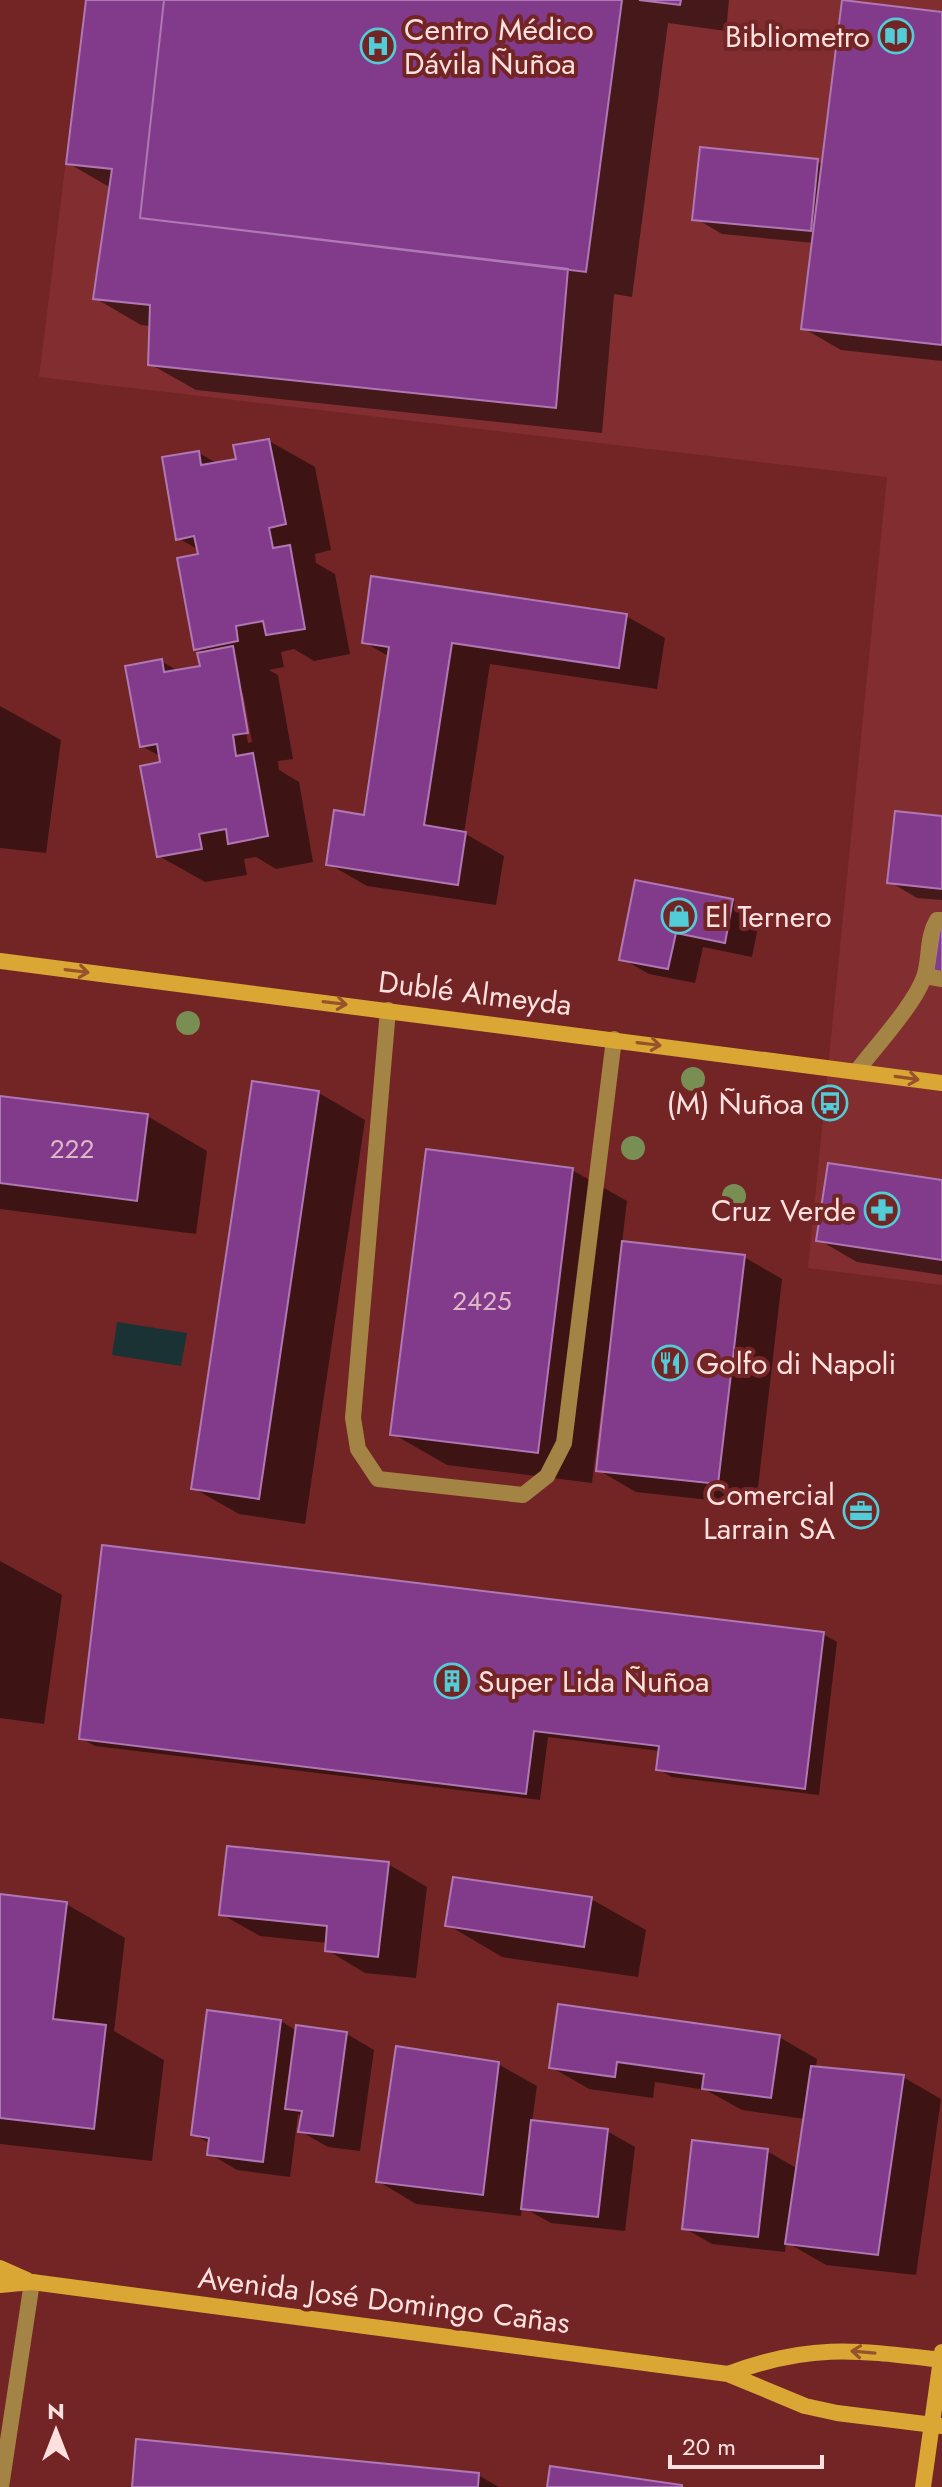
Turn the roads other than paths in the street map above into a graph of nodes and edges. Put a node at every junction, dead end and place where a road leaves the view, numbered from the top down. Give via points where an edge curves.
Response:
1 (942, 920) edge
2 (0, 961) edge
3 (933, 978) edge
4 (388, 1010) junction
5 (614, 1039) junction
6 (857, 1071) junction
7 (942, 1083) edge
8 (0, 2268) edge
9 (32, 2282) junction
10 (0, 2285) edge
11 (942, 2352) edge
12 (942, 2360) edge
13 (728, 2374) junction
14 (937, 2425) edge
15 (1, 2487) edge
16 (923, 2487) edge

1 - 3 street via 931,930
2 -> 4 street, Dublé Almeyda
3 - 6 street
4 - 5 street, Dublé Almeyda
4 - 5 street via 353,1418 358,1449 378,1479 523,1495 547,1476 564,1443
5 -> 6 street, Dublé Almeyda
6 -> 7 street, Dublé Almeyda
8 - 9 street, Avenida José Domingo Cañas
9 - 10 street, Avenida José Domingo Cañas
9 - 13 street, Avenida José Domingo Cañas
9 - 15 street
11 - 12 street
12 -> 13 street, Avenida José Domingo Cañas via 817,2351 766,2360
12 - 14 street
13 - 14 street, Avenida José Domingo Cañas via 805,2406
14 - 16 street

